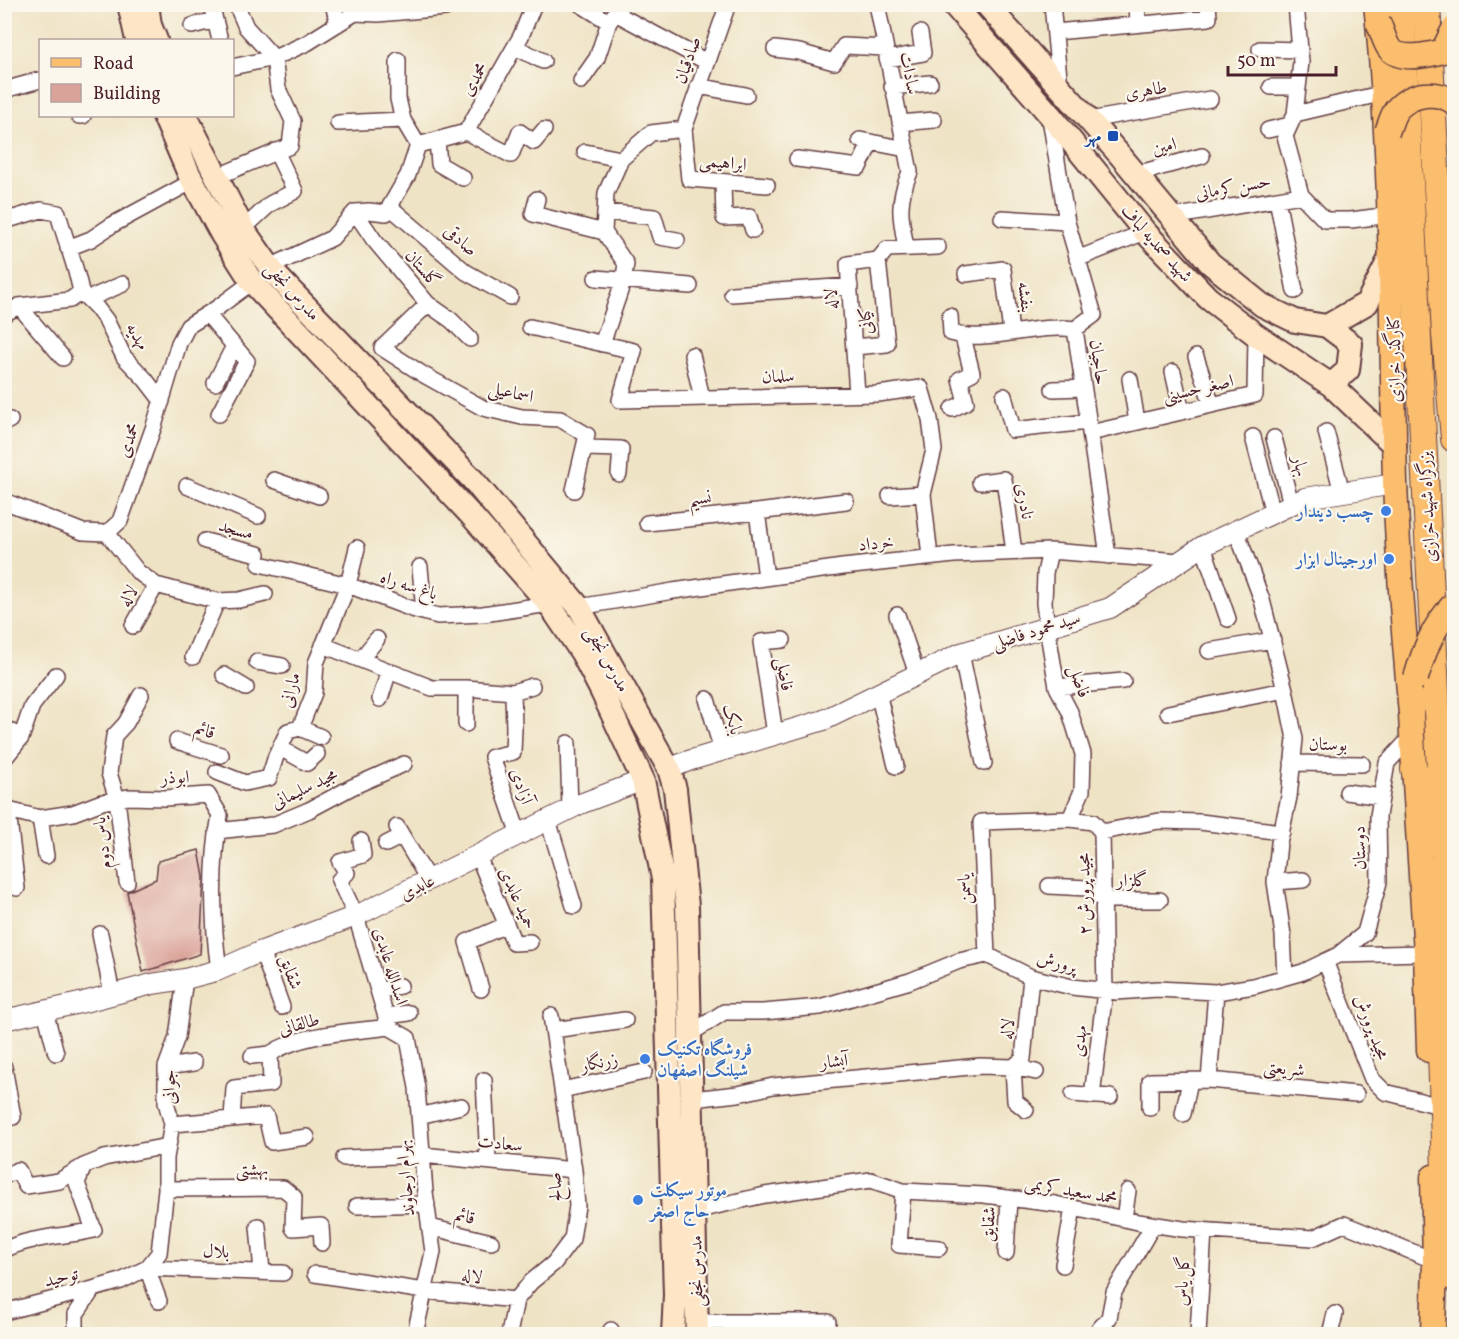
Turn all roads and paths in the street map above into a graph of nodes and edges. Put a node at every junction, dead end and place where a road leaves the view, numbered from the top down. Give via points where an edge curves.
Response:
1 (129, 4) edge
2 (147, 4) edge
3 (236, 4) edge
4 (333, 4) edge
5 (447, 4) edge
6 (534, 4) edge
7 (580, 4) edge
8 (728, 4) edge
9 (877, 4) edge
10 (953, 4) edge
11 (986, 4) edge
12 (1052, 4) edge
13 (1137, 4) edge
14 (1208, 4) edge
15 (1296, 4) edge
16 (1401, 4) edge
17 (1426, 4) edge
18 (376, 9) edge
19 (213, 12) edge
20 (616, 13) edge
21 (1377, 13) edge
22 (338, 24) junction
23 (1138, 24) junction
24 (192, 26) dead end
25 (1455, 29) edge
26 (1055, 32) junction
27 (920, 33) dead end
28 (137, 39) edge
29 (156, 39) edge
30 (220, 39) edge
31 (515, 47) junction
32 (775, 49) dead end
33 (1260, 49) dead end
34 (1300, 50) junction
35 (886, 53) junction
36 (274, 58) junction
37 (398, 60) dead end
38 (543, 61) dead end
39 (1036, 61) junction
40 (707, 62) junction
41 (234, 67) edge
42 (1017, 77) junction
43 (39, 80) edge
44 (581, 81) dead end
45 (930, 83) dead end
46 (698, 86) junction
47 (892, 87) junction
48 (1270, 87) dead end
49 (1298, 87) junction
50 (1060, 88) junction
51 (4, 90) edge
52 (1384, 93) junction
53 (746, 94) dead end
54 (1210, 99) dead end
55 (1455, 102) edge
56 (1050, 116) junction
57 (164, 117) edge
58 (186, 117) edge
59 (403, 120) junction
60 (934, 120) dead end
61 (1089, 120) junction
62 (1293, 120) junction
63 (338, 123) dead end
64 (900, 123) junction
65 (684, 129) junction
66 (544, 130) dead end
67 (1268, 130) dead end
68 (466, 132) junction
69 (1387, 132) junction
70 (437, 140) junction
71 (418, 145) junction
72 (906, 149) junction
73 (276, 152) junction
74 (585, 152) dead end
75 (1202, 156) dead end
76 (621, 159) junction
77 (797, 159) dead end
78 (1136, 174) junction
79 (216, 177) junction
80 (463, 178) dead end
81 (193, 181) junction
82 (723, 182) junction
83 (767, 185) dead end
84 (1301, 195) junction
85 (537, 199) dead end
86 (1277, 199) junction
87 (390, 207) junction
88 (356, 212) junction
89 (605, 212) junction
90 (1390, 215) junction
91 (1002, 218) dead end
92 (1172, 218) junction
93 (4, 220) edge
94 (1067, 222) junction
95 (243, 229) junction
96 (753, 230) dead end
97 (604, 232) junction
98 (1145, 232) junction
99 (677, 240) dead end
100 (906, 247) junction
101 (938, 247) dead end
102 (68, 248) junction
103 (1392, 254) junction
104 (1077, 259) junction
105 (878, 260) junction
106 (270, 267) junction
107 (966, 274) dead end
108 (596, 278) dead end
109 (252, 282) junction
110 (623, 282) junction
111 (123, 284) dead end
112 (690, 286) dead end
113 (850, 286) junction
114 (1295, 291) dead end
115 (732, 294) dead end
116 (85, 296) junction
117 (510, 297) dead end
118 (428, 304) junction
119 (20, 306) junction
120 (4, 314) edge
121 (207, 315) junction
122 (950, 316) dead end
123 (1327, 326) junction
124 (530, 327) dead end
125 (1075, 329) junction
126 (1011, 332) junction
127 (1256, 335) junction
128 (963, 337) junction
129 (471, 339) dead end
130 (602, 344) junction
131 (234, 346) junction
132 (854, 347) junction
133 (692, 355) dead end
134 (1196, 357) dead end
135 (63, 358) dead end
136 (1173, 372) dead end
137 (1130, 379) dead end
138 (214, 383) dead end
139 (1331, 385) junction
140 (1053, 388) dead end
141 (1083, 388) junction
142 (857, 394) junction
143 (1004, 396) dead end
144 (702, 398) junction
145 (162, 401) junction
146 (1212, 405) junction
147 (952, 409) dead end
148 (1182, 412) junction
149 (219, 414) dead end
150 (1137, 422) junction
151 (1089, 428) junction
152 (1326, 432) dead end
153 (430, 435) junction
154 (1253, 437) dead end
155 (1274, 438) dead end
156 (1455, 439) edge
157 (1395, 446) junction
158 (584, 448) junction
159 (412, 454) junction
160 (619, 474) dead end
161 (274, 480) dead end
162 (980, 482) dead end
163 (1395, 484) junction
164 (187, 486) dead end
165 (574, 490) dead end
166 (1342, 492) junction
167 (923, 494) junction
168 (319, 496) dead end
169 (890, 496) dead end
170 (4, 501) edge
171 (846, 501) dead end
172 (1282, 508) junction
173 (757, 512) junction
174 (258, 516) dead end
175 (647, 523) dead end
176 (1236, 530) junction
177 (107, 533) junction
178 (206, 541) dead end
179 (1203, 546) junction
180 (357, 548) dead end
181 (1050, 551) junction
182 (1014, 552) junction
183 (1108, 556) junction
184 (930, 557) junction
185 (259, 559) joint
186 (1179, 561) junction
187 (420, 567) dead end
188 (766, 577) junction
189 (156, 585) junction
190 (348, 585) junction
191 (265, 594) dead end
192 (217, 601) junction
193 (549, 604) junction
194 (1455, 604) edge
195 (579, 607) junction
196 (424, 612) junction
197 (897, 615) dead end
198 (1228, 619) dead end
199 (133, 626) dead end
200 (1047, 627) junction
201 (377, 639) dead end
202 (783, 640) dead end
203 (1273, 640) junction
204 (323, 645) junction
205 (1209, 651) dead end
206 (961, 652) junction
207 (193, 657) dead end
208 (361, 659) junction
209 (257, 662) dead end
210 (282, 666) dead end
211 (389, 671) junction
212 (918, 674) junction
213 (56, 675) dead end
214 (224, 675) dead end
215 (1123, 681) dead end
216 (532, 686) dead end
217 (1057, 687) junction
218 (246, 688) dead end
219 (466, 688) junction
220 (1285, 690) junction
221 (513, 692) junction
222 (878, 693) junction
223 (141, 695) dead end
224 (380, 699) dead end
225 (707, 699) dead end
226 (1168, 713) dead end
227 (466, 724) dead end
228 (1411, 725) junction
229 (4, 727) edge
230 (300, 728) junction
231 (775, 734) junction
232 (321, 737) dead end
233 (21, 738) junction
234 (177, 741) dead end
235 (568, 742) dead end
236 (280, 748) junction
237 (722, 751) junction
238 (317, 754) dead end
239 (221, 755) dead end
240 (4, 759) edge
241 (984, 763) dead end
242 (1292, 763) junction
243 (1362, 764) dead end
244 (404, 765) dead end
245 (896, 766) dead end
246 (669, 769) junction
247 (1414, 769) junction
248 (217, 772) dead end
249 (643, 780) junction
250 (1347, 792) dead end
251 (1381, 797) junction
252 (117, 799) junction
253 (570, 809) junction
254 (6, 810) edge
255 (40, 818) junction
256 (1070, 819) junction
257 (549, 820) junction
258 (217, 831) junction
259 (1102, 832) junction
260 (1282, 832) junction
261 (519, 835) junction
262 (361, 841) dead end
263 (386, 844) dead end
264 (46, 856) dead end
265 (478, 856) junction
266 (1303, 880) dead end
267 (429, 881) junction
268 (127, 882) dead end
269 (1275, 882) junction
270 (1049, 886) dead end
271 (17, 888) dead end
272 (1104, 900) junction
273 (1160, 900) dead end
274 (574, 906) dead end
275 (356, 916) junction
276 (506, 925) junction
277 (100, 934) dead end
278 (530, 942) dead end
279 (262, 951) junction
280 (1426, 953) junction
281 (987, 955) junction
282 (1332, 958) junction
283 (219, 970) junction
284 (1031, 976) junction
285 (1285, 977) junction
286 (185, 979) junction
287 (400, 986) dead end
288 (481, 989) dead end
289 (379, 991) junction
290 (1105, 991) junction
291 (1216, 993) junction
292 (112, 994) junction
293 (282, 1007) dead end
294 (45, 1011) junction
295 (410, 1013) dead end
296 (4, 1020) edge
297 (625, 1020) dead end
298 (388, 1021) junction
299 (690, 1034) junction
300 (1455, 1045) edge
301 (56, 1053) dead end
302 (270, 1054) junction
303 (252, 1056) dead end
304 (194, 1063) dead end
305 (4, 1067) edge
306 (166, 1067) junction
307 (1013, 1067) junction
308 (644, 1072) dead end
309 (1036, 1072) dead end
310 (484, 1080) dead end
311 (1209, 1080) junction
312 (1190, 1081) junction
313 (562, 1090) junction
314 (1073, 1094) dead end
315 (1356, 1094) dead end
316 (1092, 1096) junction
317 (1110, 1097) dead end
318 (692, 1099) junction
319 (1432, 1104) junction
320 (461, 1106) dead end
321 (1150, 1108) dead end
322 (1026, 1110) dead end
323 (1184, 1114) dead end
324 (419, 1116) junction
325 (13, 1117) dead end
326 (232, 1119) junction
327 (172, 1125) junction
328 (307, 1137) dead end
329 (168, 1146) junction
330 (422, 1155) junction
331 (344, 1158) dead end
332 (488, 1161) junction
333 (84, 1166) junction
334 (574, 1170) junction
335 (4, 1176) edge
336 (683, 1188) junction
337 (166, 1189) junction
338 (903, 1191) junction
339 (1128, 1191) dead end
340 (1009, 1198) junction
341 (427, 1204) junction
342 (357, 1206) dead end
343 (1073, 1208) junction
344 (694, 1211) junction
345 (1124, 1219) junction
346 (1154, 1225) junction
347 (258, 1226) dead end
348 (430, 1227) junction
349 (1204, 1230) junction
350 (491, 1242) dead end
351 (322, 1243) dead end
352 (939, 1248) dead end
353 (4, 1250) edge
354 (1006, 1253) dead end
355 (1435, 1261) junction
356 (1063, 1265) dead end
357 (147, 1268) junction
358 (262, 1272) junction
359 (284, 1273) dead end
360 (315, 1274) dead end
361 (1455, 1278) edge
362 (93, 1289) junction
363 (424, 1291) junction
364 (516, 1300) junction
365 (159, 1301) dead end
366 (4, 1312) edge
367 (1335, 1314) dead end
368 (828, 1322) dead end
369 (697, 1328) edge
370 (76, 1335) edge
371 (415, 1335) edge
372 (509, 1335) edge
373 (673, 1335) edge
374 (1095, 1335) edge
375 (1198, 1335) edge
376 (1330, 1335) edge
377 (1433, 1335) edge

1 - 28 main road
2 - 29 main road
3 - 36 street via 246,27
4 - 22 street
5 - 18 street via 445,8
6 - 31 street, محمدی
7 - 20 street
8 - 40 street, صادقیان
9 - 35 street, سادات
10 - 42 main road, شهید صمدیه لباف
11 - 39 main road, شهید صمدیه لباف
12 - 26 street
13 - 23 street
14 - 23 street via 1209,18
15 - 34 street
16 - 300 highway, بزرگراه شهید خرازی
17 - 156 highway, بزرگراه شهید خرازی via 1445,335
18 - 22 street via 355,13
19 - 24 street
19 - 30 street
20 - 40 street
20 - 44 street via 597,58
21 - 25 main road, bridge via 1389,48 1397,54 1423,57 1443,51
21 - 52 main road, کنارگذر خرازی
22 - 36 street
23 - 26 street
26 - 50 street
27 - 35 street via 923,53
31 - 38 street
31 - 68 street, محمدی
32 - 35 street via 834,62 844,46
33 - 34 street
34 - 49 street
35 - 47 street, سادات
36 - 41 street
36 - 73 street via 278,88 293,121 290,146
37 - 59 street via 398,99
39 - 42 main road
39 - 50 main road, شهید صمدیه لباف
40 - 46 street, صادقیان
42 - 56 main road, شهید صمدیه لباف
43 - 51 street
45 - 47 street
46 - 53 street
46 - 65 street, صادقیان
47 - 64 street, سادات
48 - 49 street
49 - 62 street
50 - 61 main road, شهید صمدیه لباف
52 - 62 street
52 - 69 main road, کنارگذر خرازی
54 - 61 street, طاهری
55 - 69 main road, bridge via 1446,96 1422,94 1412,98 1395,110
56 - 94 street, حاجیان
56 - 98 main road, شهید صمدیه لباف
57 - 81 main road, مدرس نجفی
58 - 79 main road, مدرس نجفی
59 - 63 street
59 - 71 street
60 - 64 street
61 - 78 main road, شهید صمدیه لباف
62 - 67 street
62 - 84 street via 1286,135
64 - 72 street, سادات
65 - 76 street via 651,133
65 - 82 street, ابراهیمی via 688,179
66 - 68 street via 534,142 520,132 511,155
68 - 70 street
69 - 90 main road, کنارگذر خرازی
70 - 71 street
70 - 80 street via 439,164
71 - 87 street via 408,175
72 - 77 street via 866,141 859,167
72 - 100 street, سادات via 910,172 900,207
73 - 79 street
73 - 95 street via 295,191 270,204
74 - 76 street
75 - 78 street, امین
76 - 89 street via 606,193
78 - 92 main road, شهید صمدیه لباف
79 - 95 main road, مدرس نجفی
81 - 102 street
81 - 109 main road, مدرس نجفی
82 - 83 street, ابراهیمی
82 - 96 street via 724,218 749,217
84 - 86 street, حسن کرمانی
84 - 90 street via 1325,220
85 - 97 street via 533,214
86 - 92 street, حسن کرمانی
86 - 114 street
87 - 88 street via 386,213
87 - 117 street, صادقی via 466,272
88 - 106 street via 332,238
88 - 118 street, گلستان via 374,240
89 - 97 street
89 - 99 street via 654,217 660,237
90 - 103 main road, کنارگذر خرازی
91 - 94 street
92 - 123 main road, شهید صمدیه لباف via 1210,263 1262,305 1295,321
93 - 102 street via 41,210 58,213
94 - 104 street, حاجیان
95 - 106 main road, مدرس نجفی
97 - 110 street via 626,264
98 - 104 street
98 - 127 main road, شهید صمدیه لباف via 1208,297
100 - 101 street
100 - 105 street, لاله via 887,249
102 - 116 street
103 - 123 main road via 1367,303
103 - 157 main road, کنارگذر خرازی
104 - 125 street, حاجیان via 1094,315
105 - 113 street, لاله via 848,264
105 - 132 street, کیانی via 887,344
106 - 153 main road, مدرس نجفی
107 - 126 street, بنفشه via 1003,269
108 - 110 street
109 - 121 street, محمدی
109 - 159 main road, مدرس نجفی
110 - 112 street
110 - 130 street
111 - 116 street
113 - 115 street
113 - 132 street, لاله
116 - 119 street
116 - 145 street, مهدیه via 106,320 124,357
118 - 129 street, گلستان
118 - 158 street, اسماعیلی via 382,348 483,408 560,420 587,435
119 - 120 street
119 - 135 street
121 - 131 street
121 - 145 street, محمدی via 188,326
122 - 128 street via 951,333
123 - 139 main road via 1351,344 1348,370
124 - 130 street, سلمان
125 - 126 street
125 - 141 street, حاجیان
126 - 128 street
127 - 139 main road, شهید صمدیه لباف
127 - 146 street, اصغر حسینی via 1255,395
128 - 147 street via 972,373 960,379 966,402
130 - 144 street, سلمان via 634,351 620,400
131 - 138 street
131 - 149 street via 247,361
132 - 142 street, لاله
133 - 144 street
134 - 146 street
136 - 148 street
137 - 150 street
139 - 157 main road, شهید صمدیه لباف
140 - 141 street
141 - 151 street, حاجیان
142 - 144 street, سلمان
142 - 167 street, سلمان via 921,388 934,450
143 - 151 street, اصغر حسینی via 1013,430
145 - 177 street, محمدی via 120,520
146 - 148 street, اصغر حسینی
148 - 150 street, اصغر حسینی
150 - 151 street, اصغر حسینی
151 - 183 street, حاجیان
152 - 166 street
153 - 159 main road
153 - 195 main road, مدرس نجفی
154 - 172 street
155 - 172 street, بهار
157 - 163 main road, کنارگذر خرازی
158 - 160 street via 621,449
158 - 165 street
159 - 193 main road, مدرس نجفی via 470,513
161 - 168 street
162 - 182 street, نادری via 1004,479
163 - 166 street, سید محمود فاضلی
163 - 228 main road, کنارگذر خرازی
164 - 174 street
166 - 172 street, سید محمود فاضلی via 1305,498
167 - 169 street
167 - 184 street, سلمان
170 - 177 street via 83,532
171 - 173 street, نسیم
172 - 176 street, سید محمود فاضلی
173 - 175 street, نسیم
173 - 188 street
176 - 179 street, سید محمود فاضلی
176 - 203 street via 1263,600
177 - 189 street via 138,572
178 - 185 street, مسجد
179 - 186 street, سید محمود فاضلی
179 - 198 street
180 - 190 street, مارانی
181 - 182 street, خرداد
181 - 183 street, خرداد
181 - 200 street, فاضل via 1044,583
182 - 184 street, خرداد
183 - 186 street, خرداد
184 - 188 street, خرداد
185 - 190 street, باغ سه راه
186 - 200 street, سید محمود فاضلی via 1110,608
187 - 196 street
188 - 195 street, خرداد
189 - 192 street
189 - 199 street, لاله
190 - 196 street, باغ سه راه
190 - 204 street, مارانی
191 - 192 street
192 - 207 street
193 - 196 street, باغ سه راه via 483,614 438,616
193 - 249 main road, مدرس نجفی via 603,692
194 - 228 main road, bridge via 1443,616 1425,649 1416,678
195 - 246 main road, مدرس نجفی
197 - 212 street
200 - 206 street, سید محمود فاضلی
200 - 217 street, فاضل
201 - 208 street
202 - 231 street, فاضلی via 761,642
203 - 205 street
203 - 220 street
204 - 208 street
204 - 230 street, مارانی via 316,663 314,693
206 - 212 street, سید محمود فاضلی
206 - 241 street
208 - 211 street
209 - 210 street
211 - 219 street via 432,688
211 - 224 street
212 - 222 street, سید محمود فاضلی
213 - 233 street via 32,706
214 - 218 street
215 - 217 street
216 - 221 street
217 - 256 street, فاضل via 1070,712 1083,754 1082,791
219 - 221 street
219 - 227 street
220 - 226 street
220 - 242 street via 1294,740
221 - 261 street, آزادی via 513,752 492,757
222 - 231 street, سید محمود فاضلی via 824,720
222 - 245 street
223 - 252 street, یاس دوم via 114,736 109,773
225 - 237 street, بابک
228 - 247 main road
228 - 251 street, دوستان via 1387,763
229 - 233 street
230 - 232 street
230 - 236 street, مارانی via 288,731
231 - 237 street, سید محمود فاضلی
233 - 240 street
234 - 239 street, قائم
235 - 253 street
236 - 238 street via 307,763
236 - 248 street, مارانی via 269,778 245,783
237 - 246 street, سید محمود فاضلی
242 - 243 street, بوستان
242 - 260 street
244 - 258 street, مجید سلیمانی via 273,825
246 - 299 main road, مدرس نجفی via 675,789 687,906
247 - 280 main road
247 - 361 highway via 1429,825 1446,1202
249 - 253 street, عابدی
249 - 336 main road, مدرس نجفی via 663,879
250 - 251 street
251 - 282 street, دوستان via 1379,882 1365,933
252 - 255 street, ابوذر via 74,813
252 - 258 street, ابوذر via 208,795 220,815
252 - 268 street, یاس دوم
253 - 257 street, عابدی
254 - 255 street, ابوذر
254 - 271 street
255 - 264 street
256 - 259 street via 1093,822
256 - 281 street, یاسمن via 981,822
257 - 261 street, عابدی
257 - 274 street
258 - 283 street, ابوذر via 214,874
259 - 260 street via 1159,821
259 - 272 street, مجید پرورش ۲
260 - 269 street
261 - 265 street, عابدی
262 - 275 street, اسدالله عابدی via 363,855 340,862 347,873 339,880
263 - 267 street via 400,832
265 - 267 street, عابدی
265 - 276 street, حمید عابدی
266 - 269 street
267 - 275 street, عابدی
269 - 285 street
270 - 272 street via 1087,888
272 - 273 street, گلزار
272 - 290 street, مجید پرورش ۲
275 - 279 street, عابدی
275 - 289 street, اسدالله عابدی
276 - 278 street, حمید عابدی via 514,943
276 - 288 street via 467,942
277 - 292 street
279 - 283 street, عابدی
279 - 293 street, شقایق
280 - 282 street, پرورش
280 - 319 main road
281 - 284 street, پرورش
281 - 299 street via 820,1006 724,1012
282 - 285 street, پرورش
282 - 319 street, مجید پرورش via 1372,1079 1385,1092
283 - 286 street, عابدی
284 - 290 street, پرورش
284 - 307 street, لاله via 1023,1059
285 - 291 street, پرورش
286 - 292 street
286 - 306 street, جوانی via 177,1037
287 - 289 street
289 - 298 street, اسدالله عابدی
290 - 291 street, پرورش
290 - 316 street, مهدی
291 - 311 street
292 - 294 street
294 - 296 street
294 - 301 street
295 - 298 street
297 - 313 street, صالح via 552,1023
298 - 302 street, طالقانی via 284,1044
298 - 324 street, بهرام ارجاوند via 408,1038
299 - 318 main road, مدرس نجفی
302 - 303 street
302 - 326 street, طالقانی via 271,1084 234,1088
304 - 306 street
305 - 325 street
306 - 327 street, جوانی via 166,1102
307 - 309 street, آبشار
307 - 318 street, آبشار via 980,1066 773,1086
307 - 322 street, لاله via 1015,1101
308 - 313 street, زرنگار
310 - 332 street
311 - 312 street, شریعتی
311 - 315 street, شریعتی
312 - 321 street, شریعتی via 1150,1081
312 - 323 street
313 - 334 street, صالح
314 - 316 street
316 - 317 street
318 - 336 main road, مدرس نجفی
319 - 355 main road
320 - 324 street
324 - 330 street, بهرام ارجاوند
326 - 327 street
326 - 328 street via 266,1116 272,1142
327 - 329 street, جوانی
329 - 333 street via 104,1158
329 - 337 street, جوانی
330 - 331 street
330 - 332 street, سعادت
330 - 341 street, بهرام ارجاوند
332 - 334 street, سعادت
333 - 335 street via 59,1181 26,1186 18,1170
333 - 353 street via 77,1183 94,1230 46,1237
334 - 364 street, صالح via 577,1206 572,1239
336 - 344 main road, مدرس نجفی
336 - 373 main road, مدرس نجفی
337 - 351 street, بهشتی via 283,1188 294,1197 292,1228 321,1226
337 - 357 street, جوانی via 159,1253
338 - 340 street, محمد سعید کریمی
338 - 344 street, محمد سعید کریمی via 871,1180 765,1195
338 - 352 street via 899,1245
339 - 345 street
340 - 343 street, محمد سعید کریمی
340 - 354 street, شقایق
341 - 342 street
341 - 348 street, بهرام ارجاوند
343 - 345 street, محمد سعید کریمی
343 - 356 street
344 - 369 main road, مدرس نجفی
345 - 346 street, محمد سعید کریمی
346 - 349 street, محمد سعید کریمی
346 - 374 street via 1114,1292 1109,1318
347 - 358 street
348 - 350 street, قائم
348 - 363 street, بهرام ارجاوند via 433,1252
349 - 355 street, محمد سعید کریمی via 1313,1238 1344,1224
349 - 375 street, گل یاس
355 - 377 main road
357 - 358 street, بلال
357 - 362 street
357 - 365 street
358 - 359 street, بلال
360 - 363 street
362 - 366 street, توحید
362 - 370 street via 76,1314
363 - 364 street, لاله
363 - 371 street, بهرام ارجاوند
364 - 372 street, صالح
367 - 376 street
368 - 369 street

